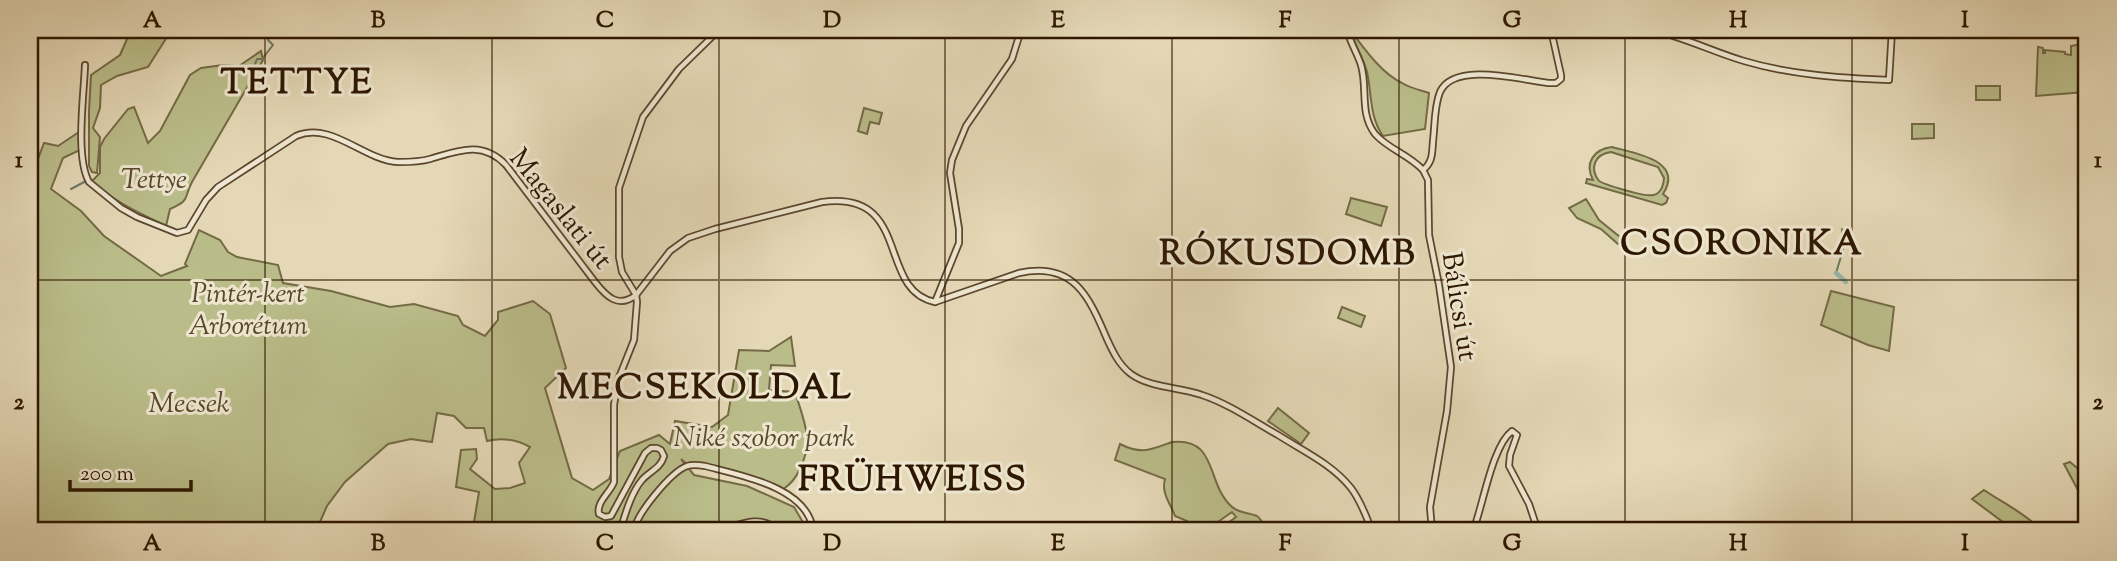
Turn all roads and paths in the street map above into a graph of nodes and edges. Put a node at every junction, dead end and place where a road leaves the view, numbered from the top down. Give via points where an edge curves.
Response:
1 (719, 30) edge
2 (1021, 30) edge
3 (1347, 30) edge
4 (1551, 30) edge
5 (1652, 30) edge
6 (1892, 30) edge
7 (85, 65) dead end
8 (1423, 170) junction
9 (636, 295) junction
10 (935, 303) junction
11 (620, 531) edge
12 (634, 531) edge
13 (718, 531) edge
14 (778, 531) edge
15 (813, 531) edge
16 (1372, 531) edge
17 (1432, 531) edge
18 (1473, 531) edge
19 (1538, 531) edge

1 - 9 street via 679,69 643,117 619,188 619,257
2 - 10 street via 1012,59 966,126 952,160 959,243
3 - 8 street via 1362,69 1367,120 1380,139
4 - 8 street, Bálicsi út via 1561,79 1554,83 1482,73 1467,75 1443,88 1431,160
5 - 6 street via 1782,70 1889,79
7 - 9 street, Magaslati út via 82,153 86,177 125,211 170,231 183,233 225,181 305,133 331,136 396,162 484,151 506,165 607,297 616,302
8 - 17 street, Bálicsi út via 1428,180 1429,235 1451,367 1430,507
9 - 10 street via 670,251 688,239 837,201 858,205 876,218 910,288
9 - 11 street via 634,340 618,380 614,405 614,482 598,514 611,516 645,453 657,448 664,459 642,480
10 - 16 street via 1019,273 1054,273 1074,283 1086,295 1115,357 1127,371 1143,381 1220,402 1315,457 1350,487
12 - 15 street via 655,495 691,465 768,484 796,501 811,519
13 - 14 street via 758,520
18 - 19 street via 1497,453 1513,431 1517,435 1509,466

